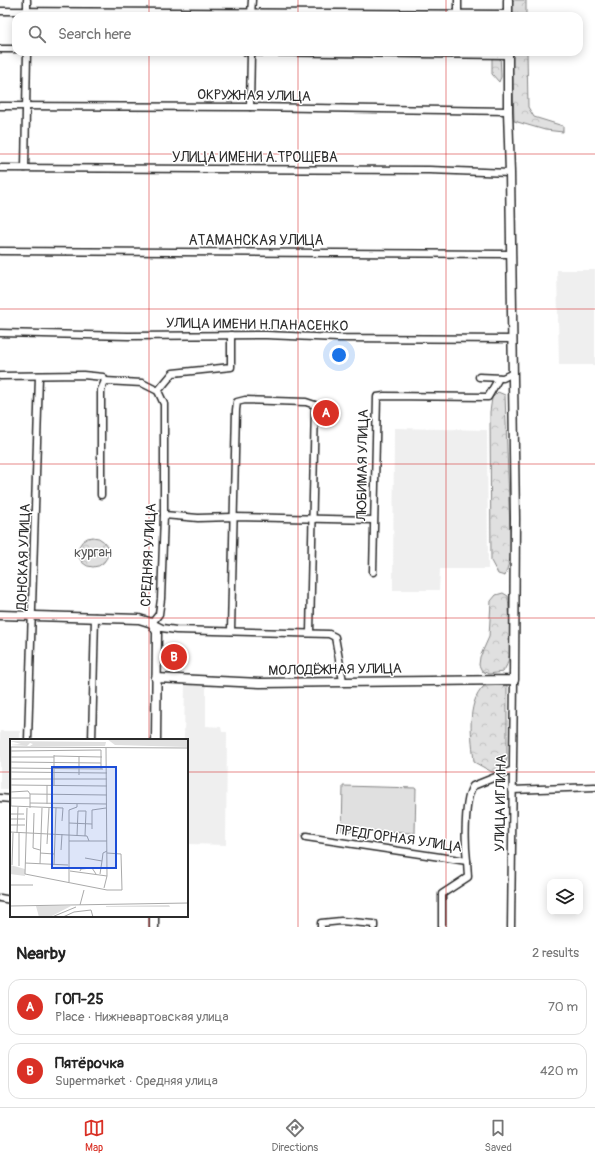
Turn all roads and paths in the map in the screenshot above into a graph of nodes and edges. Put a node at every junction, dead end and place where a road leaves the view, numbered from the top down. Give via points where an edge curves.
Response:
1 (27, 0) edge
2 (252, 0) edge
3 (458, 0) edge
4 (508, 0) edge
5 (0, 11) edge
6 (12, 12) edge
7 (27, 12) edge
8 (252, 12) edge
9 (458, 12) edge
10 (508, 12) edge
11 (0, 49) edge
12 (12, 49) edge
13 (27, 56) edge
14 (249, 56) edge
15 (508, 56) edge
16 (0, 106) edge
17 (26, 107) junction
18 (250, 107) junction
19 (508, 111) junction
20 (0, 168) edge
21 (25, 168) junction
22 (510, 173) junction
23 (0, 251) edge
24 (511, 254) junction
25 (0, 333) edge
26 (231, 335) junction
27 (513, 339) junction
28 (513, 374) junction
29 (0, 376) edge
30 (39, 376) junction
31 (479, 377) dead end
32 (499, 378) junction
33 (104, 379) junction
34 (158, 391) junction
35 (101, 495) dead end
36 (164, 515) junction
37 (233, 517) junction
38 (312, 519) junction
39 (373, 520) junction
40 (373, 572) dead end
41 (0, 615) edge
42 (33, 616) junction
43 (95, 617) junction
44 (152, 623) junction
45 (231, 631) junction
46 (310, 633) junction
47 (156, 678) junction
48 (514, 680) junction
49 (343, 681) junction
50 (28, 739) edge
51 (92, 739) edge
52 (156, 739) edge
53 (513, 770) junction
54 (595, 787) edge
55 (512, 790) junction
56 (0, 798) edge
57 (10, 799) edge
58 (306, 837) dead end
59 (467, 861) junction
60 (0, 898) edge
61 (10, 900) edge
62 (321, 927) edge
63 (374, 927) edge
64 (442, 927) edge
65 (511, 927) edge

1 - 7 street
2 - 8 street
3 - 9 street
4 - 10 street
5 - 6 street
11 - 12 street
13 - 17 street
14 - 18 street
15 - 19 street
16 - 17 street, ОКРУЖНАЯ УЛИЦА
17 - 18 street, ОКРУЖНАЯ УЛИЦА
17 - 21 street
18 - 19 street, ОКРУЖНАЯ УЛИЦА
19 - 22 street
20 - 21 street, УЛИЦА ИМЕНИ А.ТРОЩЕВА
21 - 22 street, УЛИЦА ИМЕНИ А.ТРОЩЕВА via 429,170
22 - 24 street
23 - 24 street, АТАМАНСКАЯ УЛИЦА
24 - 27 street
25 - 26 street, УЛИЦА ИМЕНИ Н.ПАНАСЕНКО
26 - 27 street, УЛИЦА ИМЕНИ Н.ПАНАСЕНКО
26 - 34 street via 231,367 173,373
27 - 28 street
28 - 32 street
28 - 48 street
29 - 30 street
30 - 33 street via 83,375
30 - 42 street, ДОНСКАЯ УЛИЦА
31 - 32 street
32 - 39 street, ЛЮБИМАЯ УЛИЦА via 488,397 377,398
33 - 34 street via 142,383
33 - 35 street via 101,390
34 - 36 street, СРЕДНЯЯ УЛИЦА via 164,404
36 - 37 street via 198,518
36 - 44 street, СРЕДНЯЯ УЛИЦА via 161,599 159,614
37 - 38 street
37 - 38 street via 237,402 245,400 306,402 315,406
37 - 45 street
38 - 39 street
38 - 46 street
39 - 40 street, ЛЮБИМАЯ УЛИЦА
41 - 42 street
42 - 43 street
42 - 50 street, ДОНСКАЯ УЛИЦА
43 - 44 street via 140,619
43 - 51 street
44 - 45 street via 162,628
44 - 47 street, СРЕДНЯЯ УЛИЦА via 157,632
45 - 46 street
46 - 49 street via 329,634 335,637
47 - 49 street, МОЛОДЁЖНАЯ УЛИЦА via 260,683
47 - 52 street, СРЕДНЯЯ УЛИЦА
48 - 49 street, МОЛОДЁЖНАЯ УЛИЦА
48 - 53 street, УЛИЦА ИГЛИНА
53 - 55 street, УЛИЦА ИГЛИНА
53 - 59 street, ПРЕДГОРНАЯ УЛИЦА via 473,786 469,792
54 - 55 street
55 - 65 street, УЛИЦА ИГЛИНА
56 - 57 street
58 - 59 street, ПРЕДГОРНАЯ УЛИЦА
59 - 64 street via 468,877 442,894
60 - 61 street
62 - 63 street via 320,922 341,921 374,924

